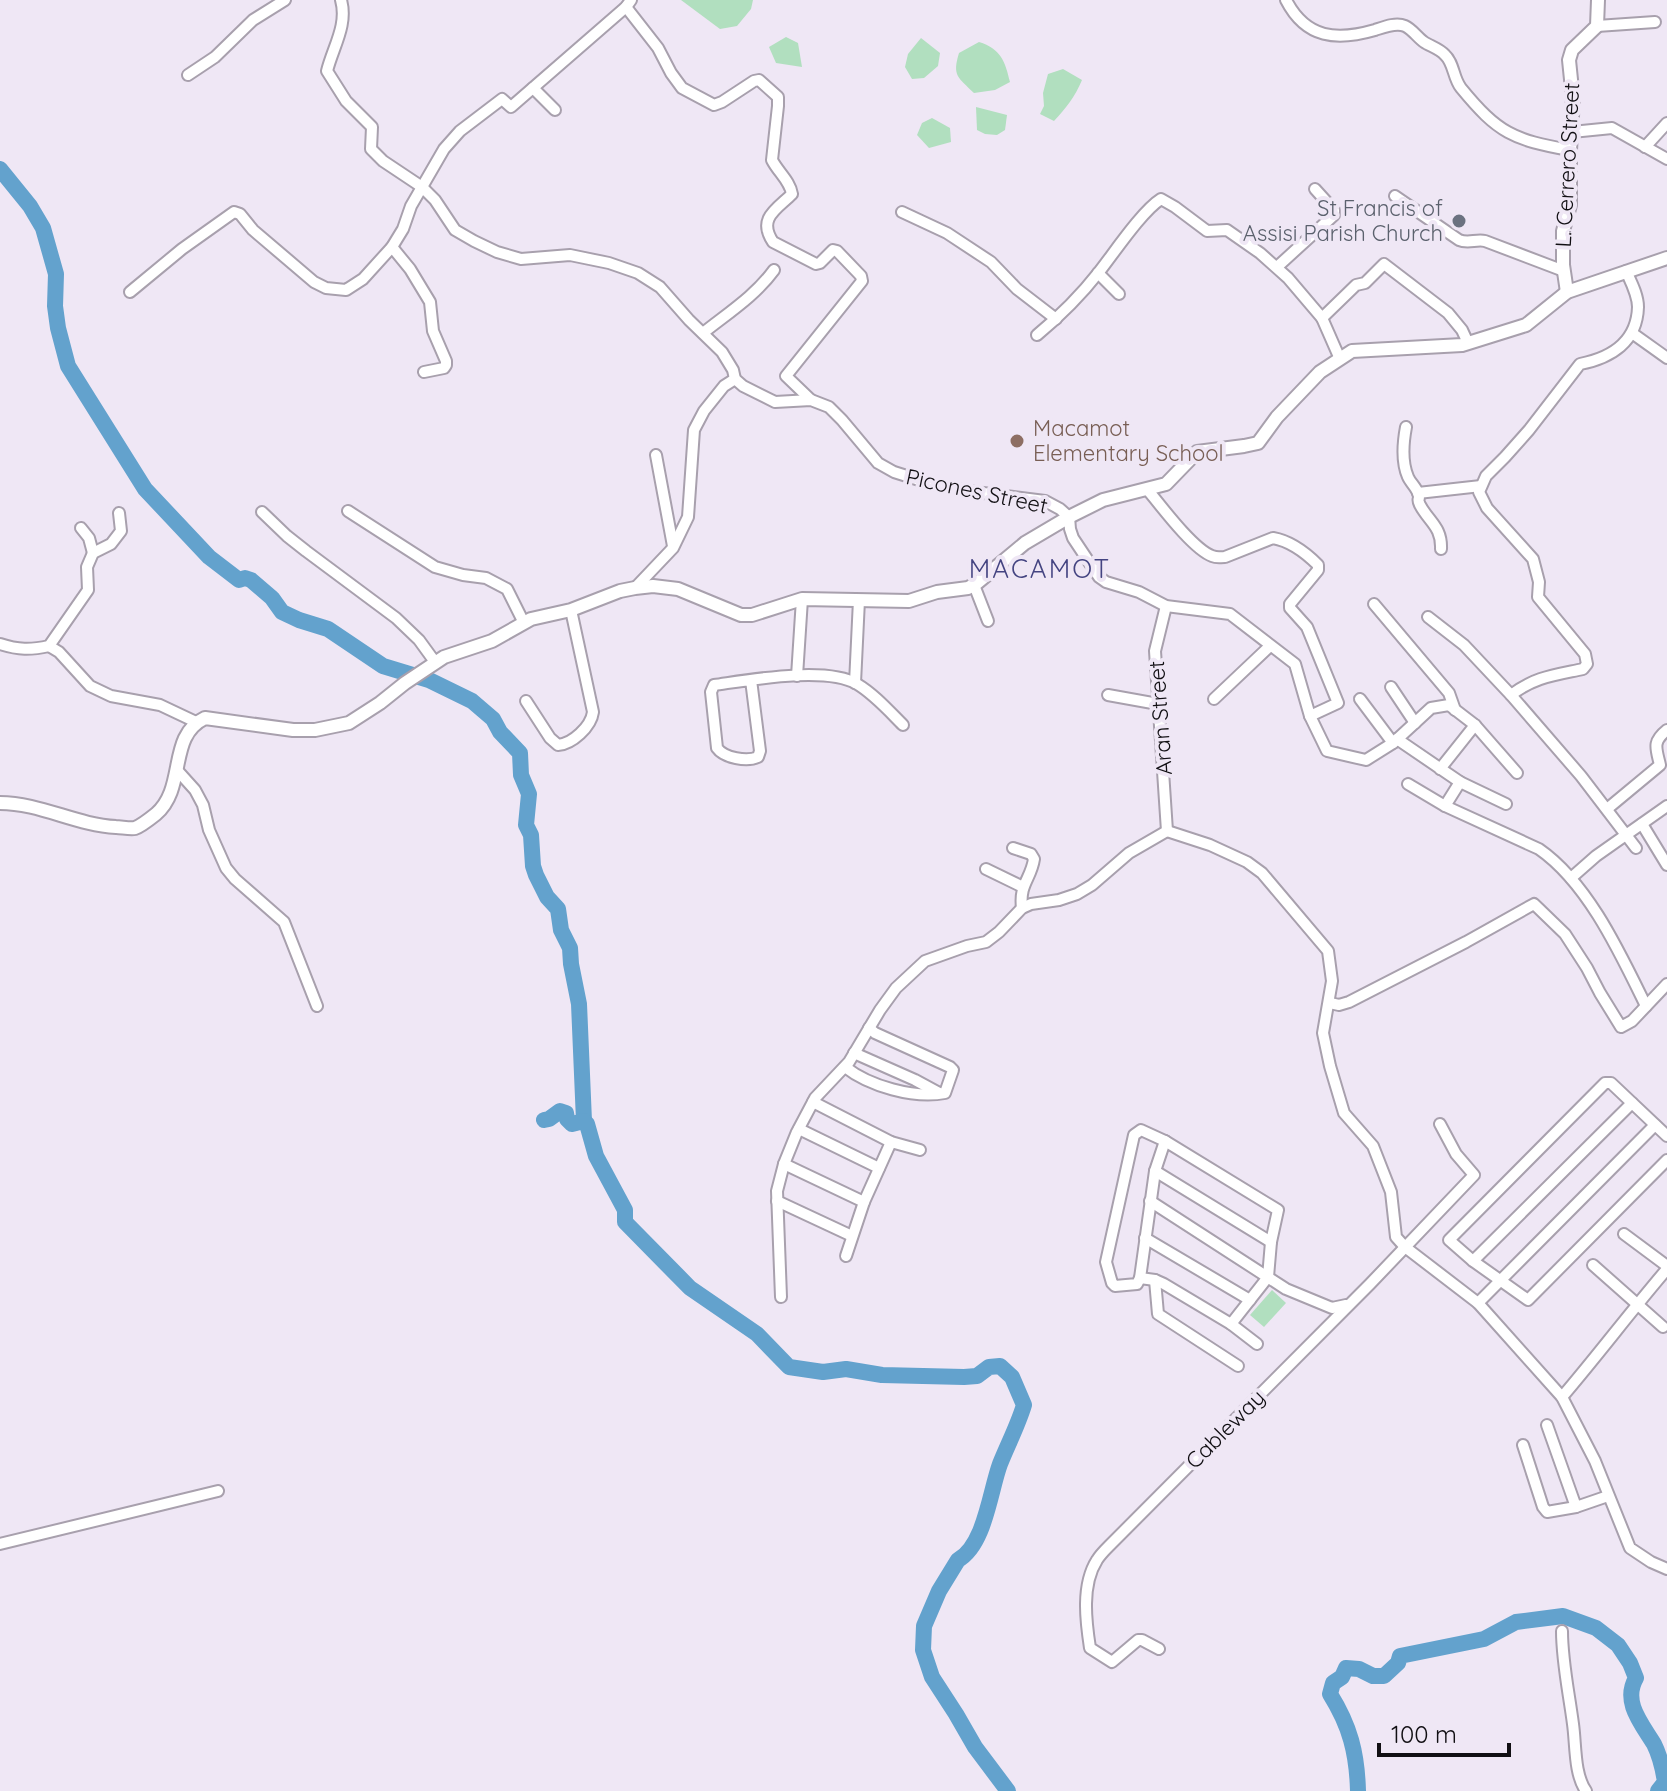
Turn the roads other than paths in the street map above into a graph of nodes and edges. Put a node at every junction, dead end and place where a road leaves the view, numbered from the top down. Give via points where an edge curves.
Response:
1 (285, 0) edge
2 (341, 0) edge
3 (1286, 0) edge
4 (1598, 0) edge
5 (628, 4) edge
6 (1655, 22) dead end
7 (1597, 26) junction
8 (188, 75) dead end
9 (533, 88) junction
10 (555, 110) dead end
11 (1667, 123) edge
12 (1572, 132) junction
13 (1645, 147) junction
14 (1570, 150) junction
15 (1667, 159) edge
16 (422, 187) junction
17 (1315, 189) dead end
18 (1395, 196) dead end
19 (902, 212) dead end
20 (392, 247) junction
21 (1667, 258) edge
22 (1277, 267) junction
23 (774, 270) dead end
24 (1564, 271) junction
25 (1626, 271) junction
26 (1098, 273) junction
27 (130, 292) dead end
28 (1567, 292) junction
29 (1119, 294) dead end
30 (1322, 318) junction
31 (1056, 319) junction
32 (703, 333) junction
33 (1632, 333) junction
34 (1037, 335) dead end
35 (1468, 343) junction
36 (1667, 358) edge
37 (1340, 359) junction
38 (424, 372) dead end
39 (735, 379) junction
40 (811, 400) junction
41 (1406, 427) dead end
42 (656, 455) dead end
43 (1481, 486) junction
44 (1147, 489) junction
45 (1418, 493) junction
46 (348, 511) dead end
47 (262, 512) dead end
48 (119, 513) dead end
49 (1069, 517) junction
50 (81, 528) dead end
51 (673, 548) junction
52 (1441, 549) dead end
53 (93, 553) junction
54 (974, 585) junction
55 (635, 588) junction
56 (802, 599) junction
57 (859, 600) junction
58 (1374, 604) dead end
59 (1166, 606) junction
60 (571, 610) junction
61 (1428, 617) dead end
62 (988, 621) dead end
63 (524, 623) junction
64 (0, 644) edge
65 (49, 646) junction
66 (1270, 646) junction
67 (432, 664) junction
68 (797, 676) junction
69 (751, 680) junction
70 (855, 683) junction
71 (1391, 687) dead end
72 (1108, 695) dead end
73 (1511, 695) junction
74 (1214, 699) dead end
75 (1360, 699) dead end
76 (526, 701) dead end
77 (1158, 704) junction
78 (1455, 710) junction
79 (1310, 716) junction
80 (196, 722) junction
81 (1415, 723) junction
82 (903, 725) dead end
83 (1475, 725) junction
84 (1667, 730) edge
85 (1395, 741) junction
86 (1440, 769) junction
87 (177, 770) junction
88 (1517, 773) dead end
89 (1460, 782) junction
90 (1408, 784) dead end
91 (0, 803) edge
92 (1506, 804) dead end
93 (1445, 806) junction
94 (1667, 806) edge
95 (1607, 809) junction
96 (1642, 824) junction
97 (1167, 831) junction
98 (1627, 834) junction
99 (1013, 848) dead end
100 (1636, 848) dead end
101 (1667, 865) edge
102 (986, 869) dead end
103 (1571, 878) junction
104 (1023, 887) junction
105 (1022, 908) junction
106 (1667, 984) edge
107 (1330, 1003) junction
108 (317, 1006) dead end
109 (1646, 1006) junction
110 (869, 1028) junction
111 (854, 1053) junction
112 (845, 1067) junction
113 (940, 1094) junction
114 (813, 1102) junction
115 (1632, 1103) junction
116 (1440, 1124) dead end
117 (1655, 1125) junction
118 (799, 1129) junction
119 (1667, 1136) edge
120 (1165, 1141) junction
121 (891, 1142) junction
122 (920, 1150) dead end
123 (1667, 1160) edge
124 (784, 1164) junction
125 (879, 1168) junction
126 (1155, 1171) junction
127 (777, 1201) junction
128 (1150, 1201) junction
129 (864, 1202) junction
130 (1624, 1234) dead end
131 (852, 1236) junction
132 (1145, 1238) junction
133 (1271, 1242) junction
134 (1405, 1247) junction
135 (846, 1256) dead end
136 (1473, 1261) junction
137 (1593, 1265) dead end
138 (1667, 1268) edge
139 (1268, 1277) junction
140 (1140, 1278) junction
141 (1155, 1280) junction
142 (1501, 1281) junction
143 (781, 1297) dead end
144 (1250, 1300) junction
145 (1478, 1303) junction
146 (1637, 1303) junction
147 (1350, 1304) junction
148 (1231, 1324) junction
149 (1663, 1327) dead end
150 (1257, 1344) dead end
151 (1238, 1366) dead end
152 (1562, 1397) junction
153 (1547, 1425) dead end
154 (1523, 1445) dead end
155 (218, 1491) dead end
156 (1608, 1496) junction
157 (1576, 1507) junction
158 (0, 1544) edge
159 (1667, 1569) edge
160 (1562, 1631) dead end
161 (1159, 1649) dead end
162 (1586, 1791) edge

1 - 8 street
2 - 16 street via 343,26 327,71 372,127 371,149
3 - 14 street via 1311,29 1327,35 1406,26 1445,55 1460,87 1493,124 1525,141
4 - 7 street
5 - 9 street
5 - 40 street, Picones Street via 682,88 714,105 759,80 778,97 772,160 792,194 769,213 769,236 816,264 837,251 861,276 786,376
6 - 7 street
7 - 12 street, L. Cerrero Street via 1572,50 1569,60
9 - 10 street
9 - 16 street via 511,107 502,99 460,131
11 - 13 street
12 - 13 street via 1612,128
12 - 14 street, L. Cerrero Street
13 - 15 street
14 - 24 street, L. Cerrero Street
16 - 20 street
16 - 32 street via 455,230 474,241 521,259 570,255 638,273 660,287
17 - 22 street via 1334,215
18 - 24 street via 1459,240 1485,241
19 - 31 street via 991,262
20 - 27 street via 352,288 326,288 294,267 234,212
20 - 38 street via 430,302 433,331 446,361 444,368
21 - 25 street
22 - 26 street via 1227,230 1207,231 1161,199
22 - 30 street
23 - 32 street via 753,294
24 - 28 street, L. Cerrero Street
25 - 28 street
25 - 33 street via 1639,305
26 - 29 street
26 - 31 street
28 - 35 street via 1526,325
30 - 35 street via 1384,264 1448,313
30 - 37 street
31 - 34 street
32 - 39 street via 722,352
33 - 36 street
33 - 43 street via 1611,353 1580,364
35 - 37 street via 1352,351
37 - 44 street via 1320,372 1258,443 1197,452 1166,484
39 - 40 street via 775,402
39 - 51 street via 724,386 694,430 688,517
40 - 49 street, Picones Street via 829,407 878,463 894,472 968,491 1045,501
41 - 45 street via 1404,461
42 - 51 street
43 - 45 street
43 - 73 street via 1487,508 1533,559 1538,597 1587,659 1583,669 1534,680
44 - 49 street via 1103,500
44 - 79 street via 1209,555 1225,557 1273,538 1300,549 1318,565 1290,608 1307,627 1338,703
45 - 52 street via 1419,503 1437,526
46 - 63 street via 435,567 486,578 507,589
47 - 67 street via 296,544 396,618 419,640
48 - 53 street via 121,531 111,544
49 - 54 street via 1025,543
49 - 59 street via 1073,538 1099,577
50 - 53 street
51 - 55 street
53 - 65 street via 87,567 88,590
54 - 57 street via 909,601
54 - 62 street
55 - 56 street via 678,589 741,615
55 - 60 street
56 - 57 street
56 - 68 street
57 - 70 street
58 - 78 street via 1449,693
59 - 66 street via 1230,614
59 - 77 street, Aran Street via 1155,651
60 - 63 street
60 - 76 street via 592,720 558,745
61 - 73 street via 1464,645
63 - 67 street
64 - 65 street via 30,650
65 - 80 street via 90,686 111,696 160,705
66 - 74 street
66 - 79 street via 1295,664
67 - 80 street via 349,723 293,730 205,718
68 - 69 street
68 - 70 street
69 - 69 street via 758,757 723,755 717,748 711,692 714,685
70 - 82 street
71 - 81 street
72 - 77 street
73 - 95 street
75 - 85 street
77 - 97 street, Aran Street
78 - 81 street via 1449,705 1431,708
78 - 83 street
79 - 85 street via 1327,751 1366,760
80 - 87 street via 187,731
81 - 85 street
83 - 86 street
83 - 88 street
84 - 95 street via 1656,746 1660,765
85 - 86 street
86 - 89 street
87 - 91 street via 171,794 157,814 135,828 100,826
87 - 108 street via 203,805 226,868 284,922
89 - 92 street
89 - 93 street
90 - 93 street
93 - 103 street via 1539,849
94 - 96 street
95 - 98 street
96 - 98 street
96 - 101 street
97 - 105 street via 1077,894
97 - 107 street via 1210,845 1262,873 1328,951
98 - 100 street
98 - 103 street
99 - 104 street via 1034,859
102 - 104 street
103 - 109 street via 1604,924
104 - 105 street
105 - 110 street via 986,942 925,961 896,988
106 - 109 street
107 - 109 street via 1349,1002 1534,904 1565,934 1621,1027
107 - 134 street via 1323,1033 1332,1074 1344,1113 1373,1146 1391,1192 1396,1237
110 - 111 street
110 - 113 street via 950,1067 945,1093
111 - 112 street
111 - 113 street
112 - 113 street via 896,1091
112 - 114 street
114 - 118 street
114 - 121 street
115 - 117 street
115 - 136 street
115 - 136 street via 1608,1082 1593,1093 1450,1237 1450,1243
116 - 134 street, Cableway via 1474,1175
117 - 119 street
117 - 142 street
118 - 124 street
118 - 125 street
120 - 126 street
120 - 133 street via 1278,1210
120 - 140 street via 1141,1130 1134,1135 1106,1262 1115,1286 1137,1284
121 - 122 street
121 - 125 street
123 - 142 street via 1530,1299
124 - 127 street
124 - 129 street
125 - 129 street
126 - 128 street
126 - 133 street
127 - 131 street
127 - 143 street
128 - 132 street
128 - 139 street
129 - 131 street
130 - 138 street
131 - 135 street
132 - 140 street
132 - 144 street
133 - 139 street
134 - 145 street
134 - 147 street, Cableway
136 - 142 street
137 - 146 street
138 - 146 street
139 - 144 street
139 - 147 street via 1332,1308
140 - 141 street
141 - 148 street
141 - 151 street via 1158,1314
142 - 145 street
144 - 148 street
145 - 152 street
146 - 149 street
146 - 152 street
147 - 161 street, Cableway via 1096,1562 1085,1613 1090,1648 1112,1662 1138,1640
148 - 150 street
152 - 156 street
153 - 157 street
154 - 157 street via 1545,1510
155 - 158 street
156 - 157 street
156 - 159 street via 1630,1548
160 - 162 street

